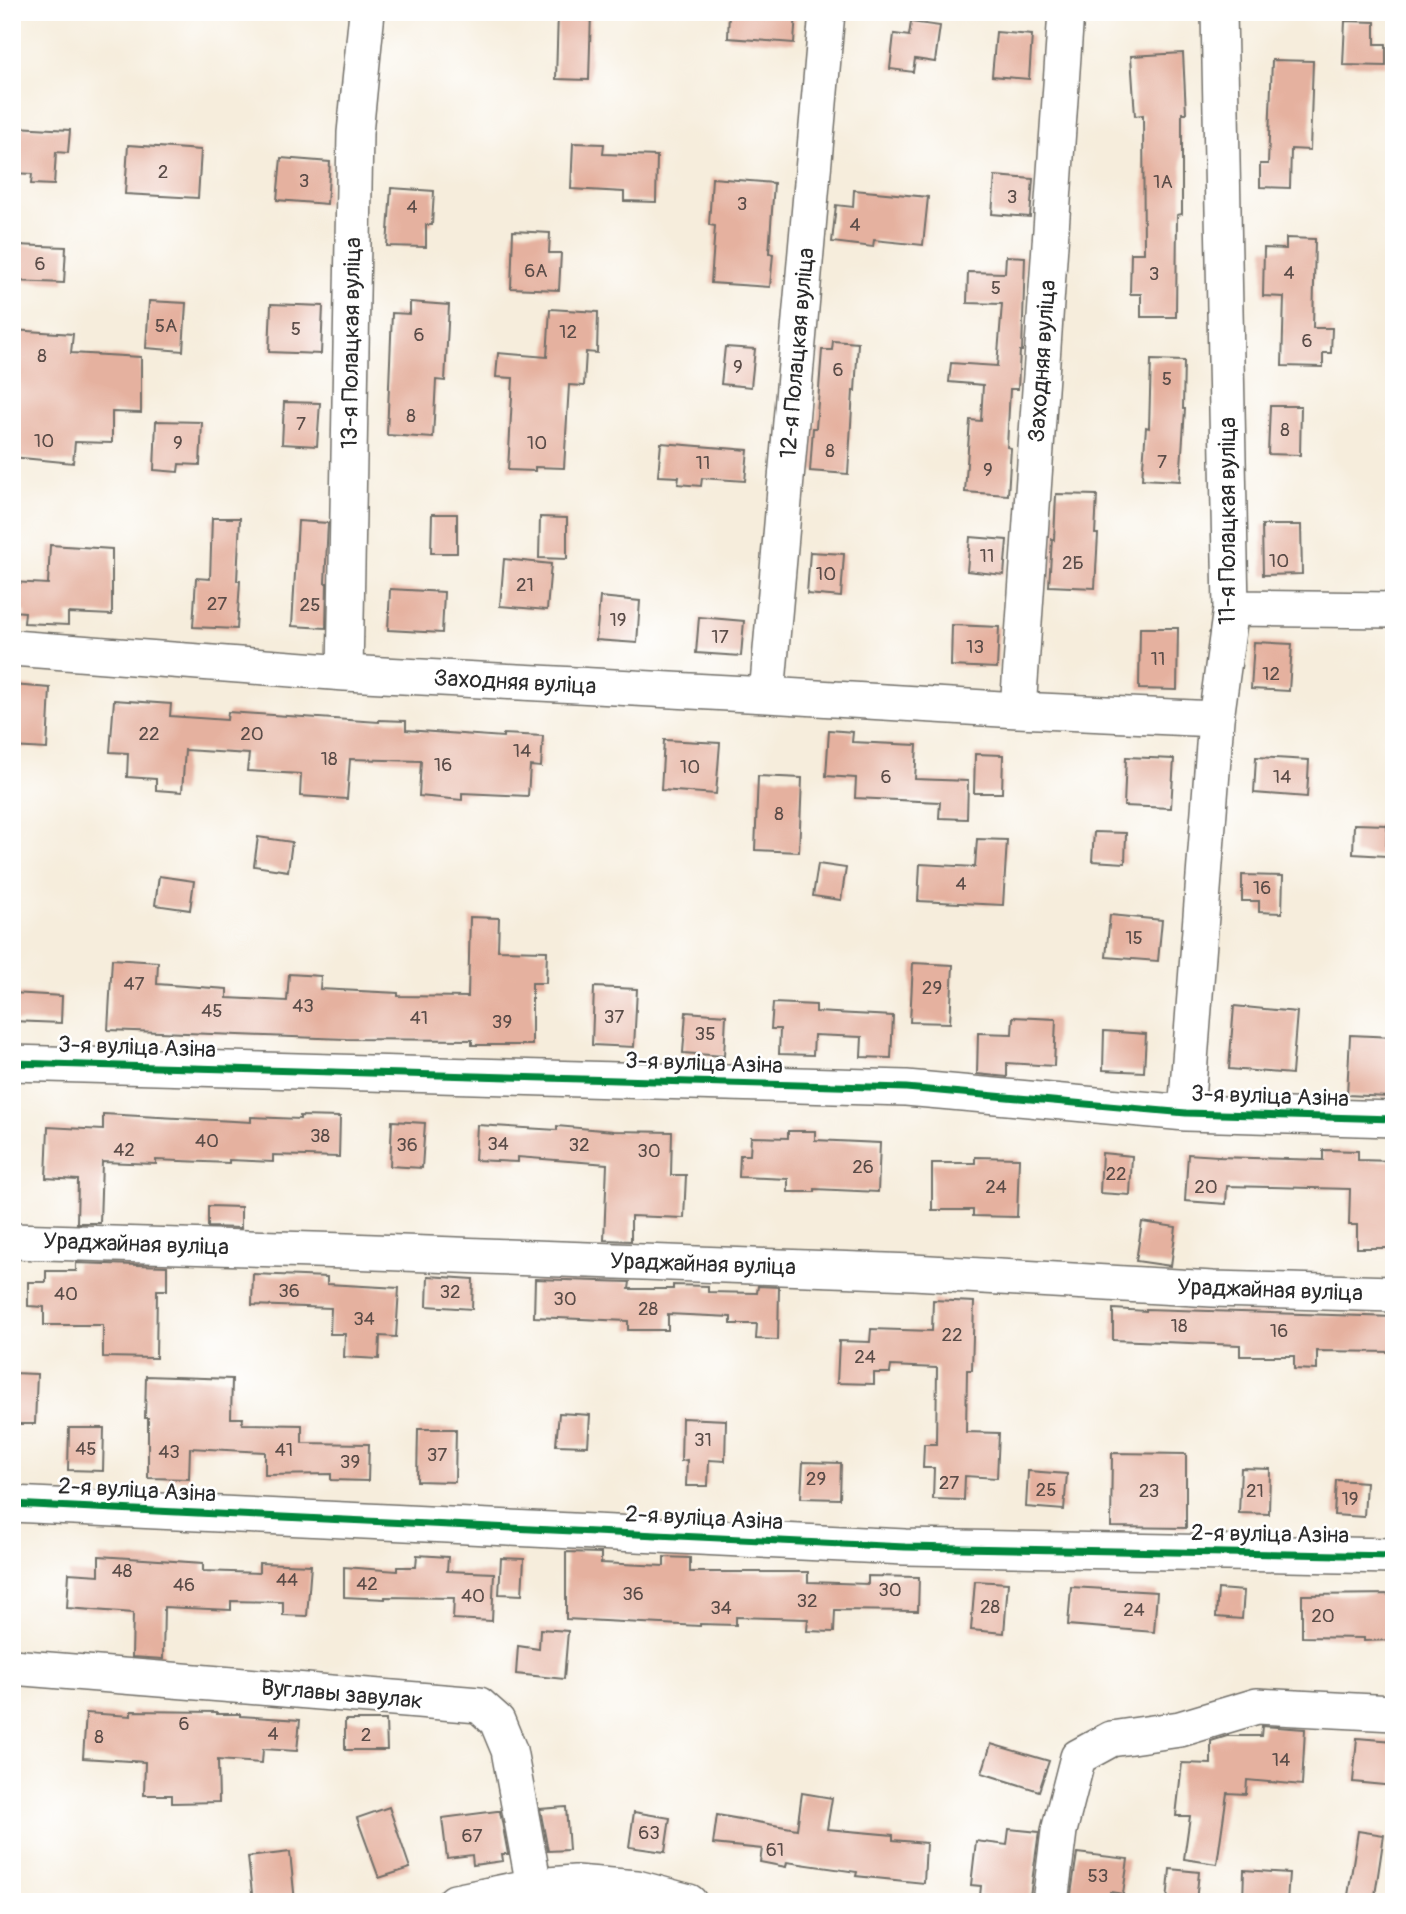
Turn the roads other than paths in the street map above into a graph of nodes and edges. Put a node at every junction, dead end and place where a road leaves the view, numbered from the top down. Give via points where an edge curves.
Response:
1 (367, 12) edge
2 (827, 12) edge
3 (1066, 12) edge
4 (1220, 12) edge
5 (1231, 608) junction
6 (1394, 610) edge
7 (12, 648) edge
8 (345, 673) junction
9 (767, 695) junction
10 (1018, 710) junction
11 (1216, 719) junction
12 (12, 1063) edge
13 (1186, 1113) junction
14 (1394, 1119) edge
15 (12, 1241) edge
16 (1394, 1294) edge
17 (12, 1504) edge
18 (1394, 1556) edge
19 (12, 1667) edge
20 (1394, 1713) edge
21 (534, 1886) junction
22 (472, 1900) edge
23 (690, 1902) edge
24 (1050, 1902) edge

1 - 8 street, 13-я Полацкая вуліца via 355,133
2 - 9 street, 12-я Полацкая вуліца
3 - 10 street, Заходняя вуліца
4 - 5 street, 11-я Полацкая вуліца
5 - 6 street
5 - 11 street, 11-я Полацкая вуліца
7 - 8 street, Заходняя вуліца
8 - 9 street, Заходняя вуліца
9 - 10 street, Заходняя вуліца
10 - 11 street, Заходняя вуліца
11 - 13 street, 11-я Полацкая вуліца
12 - 13 street, 3-я вуліца Азіна via 906,1088
13 - 14 street, 3-я вуліца Азіна
15 - 16 street, Ураджайная вуліца via 913,1272
17 - 18 street, 2-я вуліца Азіна via 905,1547
19 - 21 street, Вуглавы завулак via 479,1705 497,1721 509,1750
20 - 24 street via 1257,1706 1180,1729 1111,1739 1077,1757 1059,1831
21 - 22 street
21 - 23 street via 575,1883 638,1888

